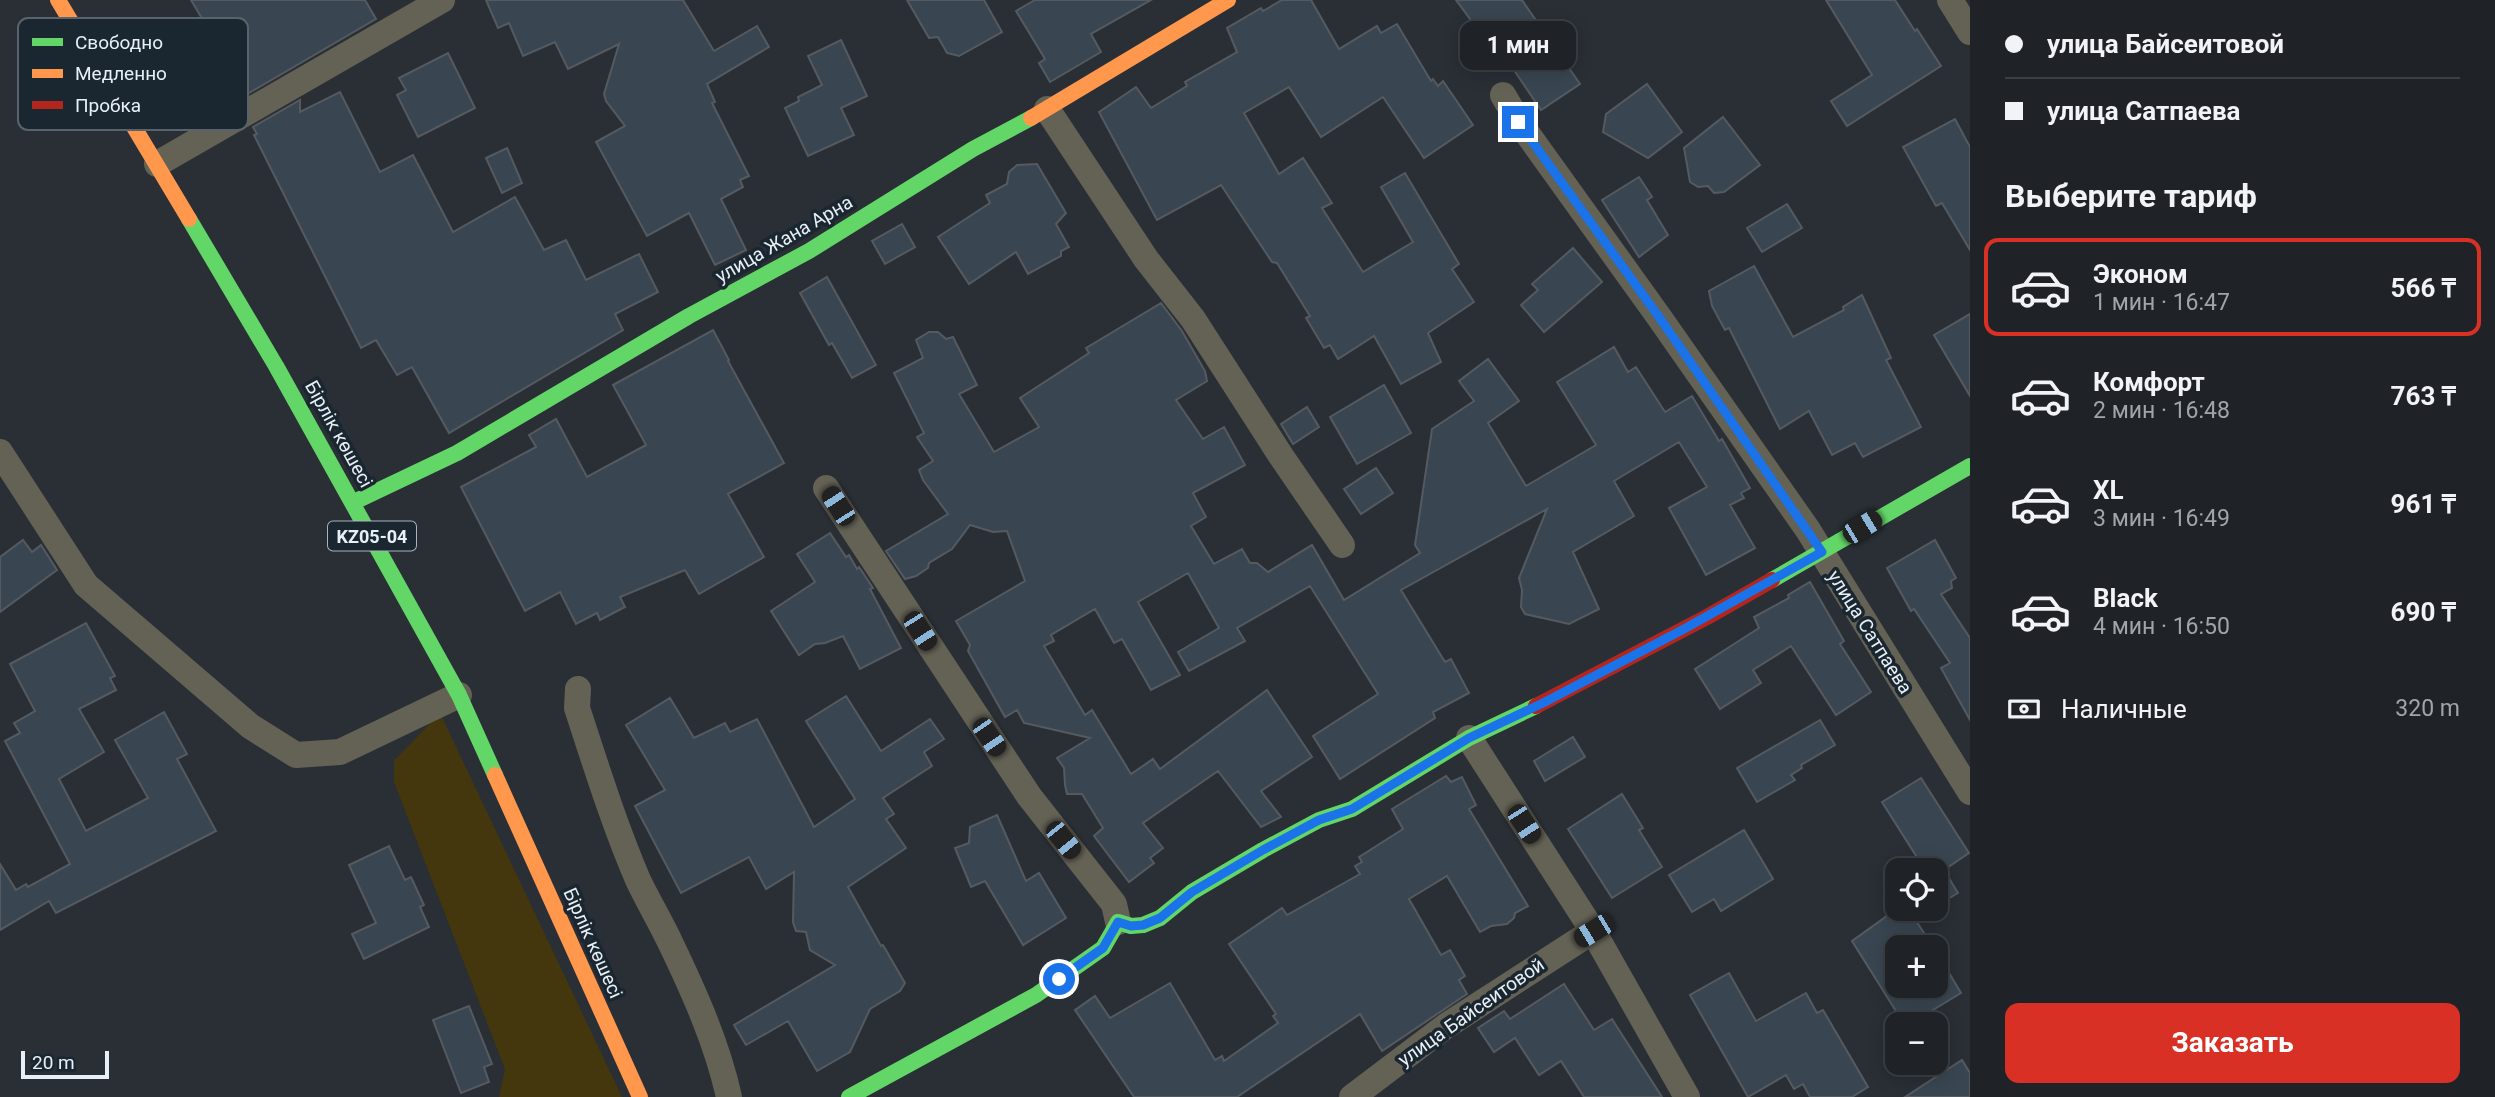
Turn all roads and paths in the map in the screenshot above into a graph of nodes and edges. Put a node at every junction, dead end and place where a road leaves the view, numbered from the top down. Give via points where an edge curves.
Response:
1 (58, 0) edge
2 (442, 0) edge
3 (1228, 0) edge
4 (1950, 0) edge
5 (69, 18) edge
6 (1970, 32) edge
7 (1503, 95) dead end
8 (1047, 110) junction
9 (248, 112) edge
10 (136, 130) edge
11 (216, 130) edge
12 (157, 164) junction
13 (0, 452) edge
14 (1970, 466) edge
15 (826, 488) dead end
16 (354, 502) junction
17 (1342, 545) dead end
18 (1822, 552) junction
19 (578, 689) dead end
20 (459, 695) junction
21 (1469, 738) junction
22 (1970, 792) edge
23 (1118, 922) junction
24 (1593, 931) junction
25 (640, 1097) edge
26 (729, 1097) edge
27 (849, 1097) edge
28 (1352, 1097) edge
29 (1686, 1097) edge

1 - 5 street, Бірлік көшесі / KZ05-04
2 - 9 street
3 - 8 street, улица Жана Арна
4 - 6 street
7 - 18 street, улица Сатпаева
8 - 16 street, улица Жана Арна via 457,453
8 - 17 street via 1146,259 1193,319
10 - 12 street, Бірлік көшесі / KZ05-04
11 - 12 street
12 - 16 street, Бірлік көшесі / KZ05-04
13 - 20 street via 86,584 250,726 296,755 340,752
14 - 18 street
15 - 23 street via 1029,796 1114,904
16 - 20 street, Бірлік көшесі / KZ05-04
18 - 21 street via 1545,702
18 - 22 street, улица Сатпаева
19 - 26 street via 578,708 614,819 701,1011 721,1061
20 - 25 street, Бірлік көшесі / KZ05-04
21 - 23 street via 1352,809 1319,820 1251,857 1192,892 1160,918 1143,925
21 - 24 street
23 - 27 street via 1103,948 1036,995
24 - 28 street, улица Байсеитовой via 1446,1026
24 - 29 street

